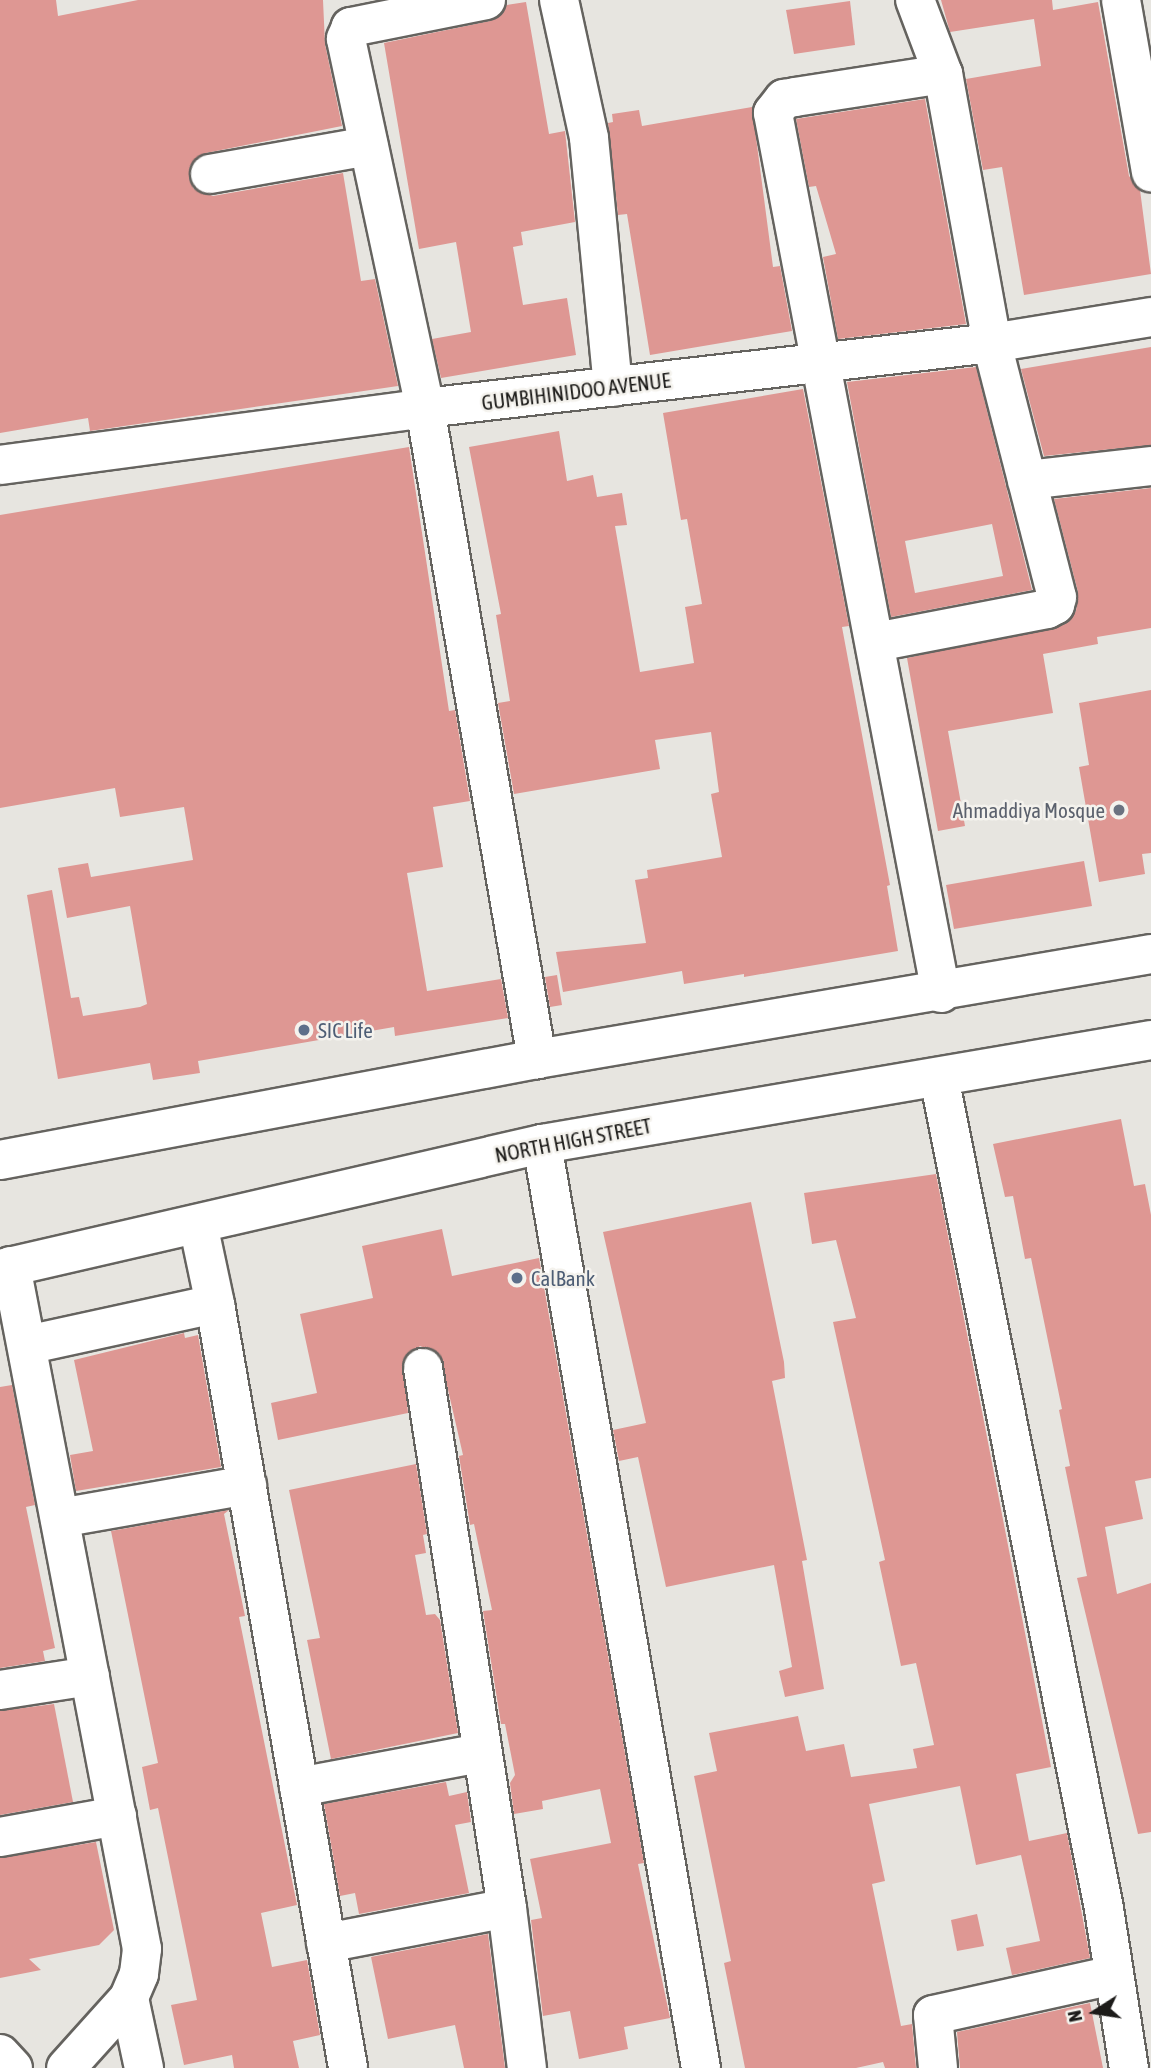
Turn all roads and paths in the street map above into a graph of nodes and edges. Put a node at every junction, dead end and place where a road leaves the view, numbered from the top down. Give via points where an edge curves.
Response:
1 (486, 0) edge
2 (559, 0) edge
3 (915, 0) edge
4 (1121, 0) edge
5 (943, 74) junction
6 (369, 146) junction
7 (1151, 173) edge
8 (210, 174) dead end
9 (1151, 317) edge
10 (992, 343) junction
11 (824, 363) junction
12 (612, 387) junction
13 (425, 408) junction
14 (0, 465) edge
15 (1151, 466) edge
16 (1027, 480) junction
17 (876, 642) junction
18 (1151, 954) edge
19 (941, 993) junction
20 (1151, 1040) edge
21 (537, 1059) junction
22 (939, 1077) junction
23 (542, 1144) junction
24 (0, 1160) edge
25 (198, 1224) junction
26 (6, 1267) edge
27 (215, 1304) junction
28 (27, 1345) junction
29 (423, 1368) dead end
30 (247, 1485) junction
31 (60, 1518) junction
32 (90, 1676) junction
33 (0, 1689) edge
34 (480, 1754) junction
35 (299, 1787) junction
36 (117, 1816) junction
37 (0, 1837) edge
38 (507, 1908) junction
39 (326, 1943) junction
40 (1114, 1976) junction
41 (129, 1998) junction
42 (0, 2054) edge
43 (13, 2068) edge
44 (66, 2068) edge
45 (144, 2068) edge
46 (348, 2068) edge
47 (527, 2068) edge
48 (701, 2068) edge
49 (938, 2068) edge
50 (1129, 2068) edge

1 - 6 main road via 351,27 346,39
2 - 12 main road via 589,138
3 - 5 main road
4 - 7 main road
5 - 10 main road
5 - 11 main road via 784,99 774,113
6 - 8 main road
6 - 13 main road
9 - 10 main road, GUMBIHINIDOO AVENUE
10 - 11 main road, GUMBIHINIDOO AVENUE
10 - 16 main road
11 - 12 main road, GUMBIHINIDOO AVENUE
11 - 17 main road
12 - 13 main road, GUMBIHINIDOO AVENUE
13 - 14 main road, GUMBIHINIDOO AVENUE
13 - 21 main road
15 - 16 main road
16 - 17 main road via 1057,597 1055,605
17 - 19 main road
18 - 19 main road
19 - 21 main road
20 - 22 main road, NORTH HIGH STREET
21 - 24 main road
22 - 23 main road, NORTH HIGH STREET
22 - 40 main road
23 - 25 main road, NORTH HIGH STREET
23 - 48 main road
25 - 26 main road, NORTH HIGH STREET
25 - 27 main road
26 - 28 main road
27 - 28 main road
27 - 30 main road
28 - 31 main road
29 - 34 main road
30 - 31 main road
30 - 35 main road
31 - 32 main road
32 - 33 main road
32 - 36 main road
34 - 35 main road
34 - 38 main road
35 - 39 main road
36 - 37 main road
36 - 41 main road via 142,1949 139,1974
38 - 39 main road
38 - 47 main road
39 - 46 main road
40 - 49 main road via 933,2015
40 - 50 main road
41 - 44 main road
41 - 45 main road
42 - 43 main road

